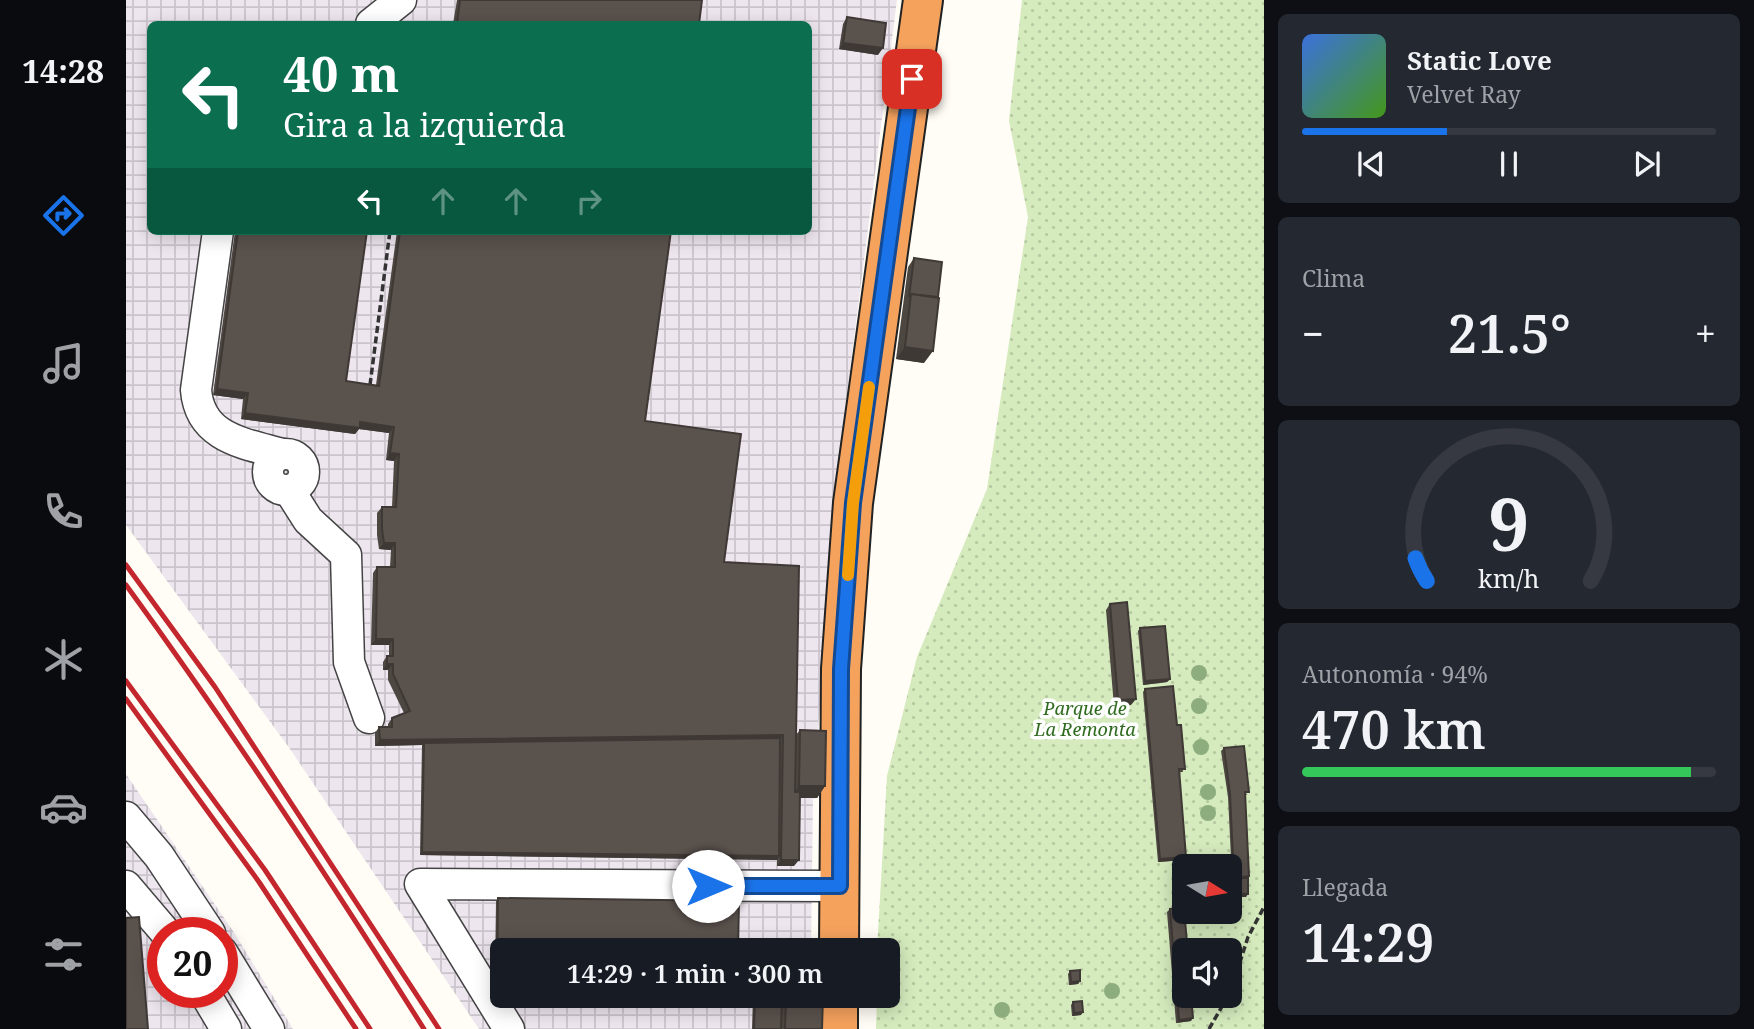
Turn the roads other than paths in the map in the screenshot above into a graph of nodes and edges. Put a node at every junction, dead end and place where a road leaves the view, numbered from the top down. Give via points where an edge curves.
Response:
1 (923, 0) edge
2 (396, 10) edge
3 (377, 21) edge
4 (217, 235) edge
5 (369, 718) dead end
6 (126, 817) edge
7 (126, 886) edge
8 (840, 886) junction
9 (152, 917) edge
10 (199, 917) edge
11 (839, 938) edge
12 (238, 978) edge
13 (214, 1008) edge
14 (838, 1008) edge
15 (226, 1029) edge
16 (269, 1029) edge
17 (509, 1029) edge
18 (838, 1029) edge

1 - 8 highway via 853,503 841,669
2 - 3 lane
4 - 5 lane via 197,403 207,425 279,473 308,520 346,555 349,662
6 - 10 lane via 159,856
7 - 9 lane
8 - 11 highway
8 - 17 lane via 420,884
12 - 16 lane
13 - 15 lane
14 - 18 highway

